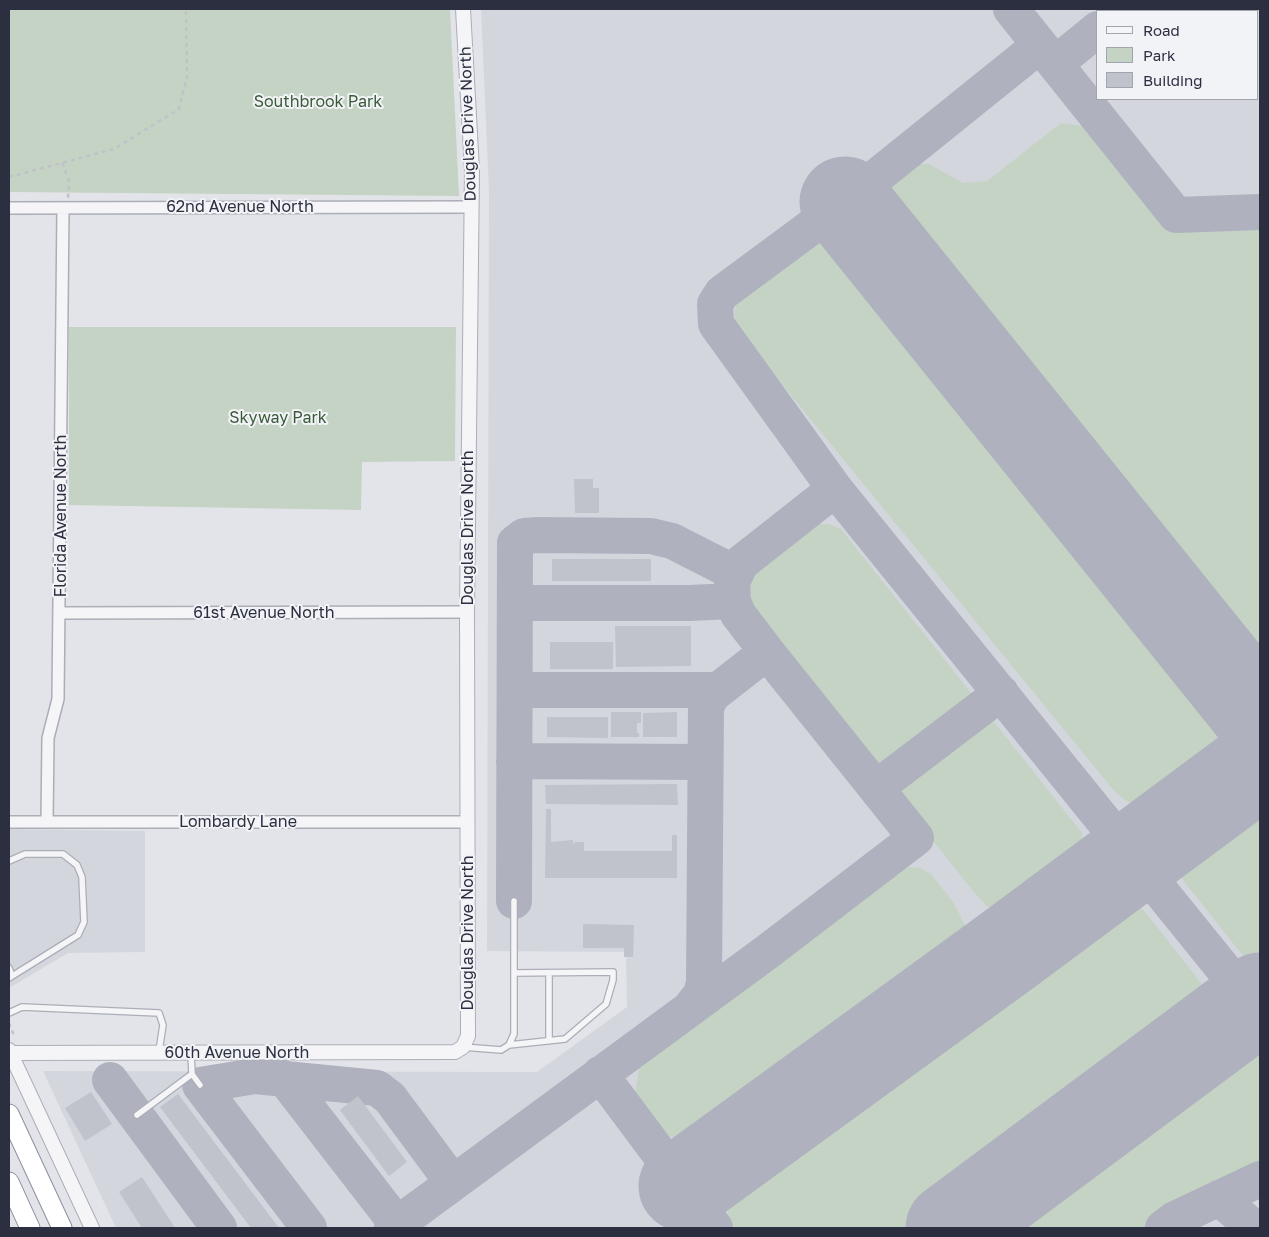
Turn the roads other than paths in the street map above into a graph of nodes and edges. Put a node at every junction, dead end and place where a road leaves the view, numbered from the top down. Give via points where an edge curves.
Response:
1 (463, 9) edge
2 (470, 207) junction
3 (9, 208) edge
4 (63, 208) junction
5 (468, 612) junction
6 (60, 613) junction
7 (9, 822) edge
8 (47, 822) junction
9 (468, 822) junction
10 (9, 861) edge
11 (514, 901) dead end
12 (9, 968) edge
13 (514, 973) junction
14 (549, 973) junction
15 (10, 977) edge
16 (9, 1013) edge
17 (549, 1041) junction
18 (508, 1045) junction
19 (463, 1047) junction
20 (9, 1051) edge
21 (159, 1053) junction
22 (191, 1053) junction
23 (192, 1074) junction
24 (200, 1085) dead end
25 (9, 1114) edge
26 (137, 1114) dead end
27 (9, 1182) edge
28 (30, 1228) edge
29 (62, 1228) edge
30 (92, 1228) edge

1 - 2 street, Douglas Drive North via 472,170
2 - 4 street, 62nd Avenue North
2 - 5 street, Douglas Drive North
3 - 4 street, 62nd Avenue North
4 - 6 street, Florida Avenue North
5 - 6 street, 61st Avenue North
5 - 9 street, Douglas Drive North
6 - 8 street, Florida Avenue North via 58,699 48,738
7 - 8 street, Lombardy Lane
8 - 9 street, Lombardy Lane
9 - 19 street, Douglas Drive North via 468,1036
10 - 15 lane via 25,854 63,854 77,865 82,877 84,922 78,935
11 - 13 lane
12 - 15 lane
13 - 14 lane
13 - 18 lane via 514,1034
14 - 17 lane
14 - 17 lane via 613,972 606,1004 565,1039
16 - 21 lane via 22,1007 159,1013 163,1025
17 - 18 lane
18 - 19 lane via 501,1050
19 - 22 street, 60th Avenue North via 455,1052
20 - 21 street, 60th Avenue North
20 - 30 street
21 - 22 street, 60th Avenue North
22 - 23 lane
23 - 24 lane
23 - 26 lane
25 - 29 highway
27 - 28 highway

